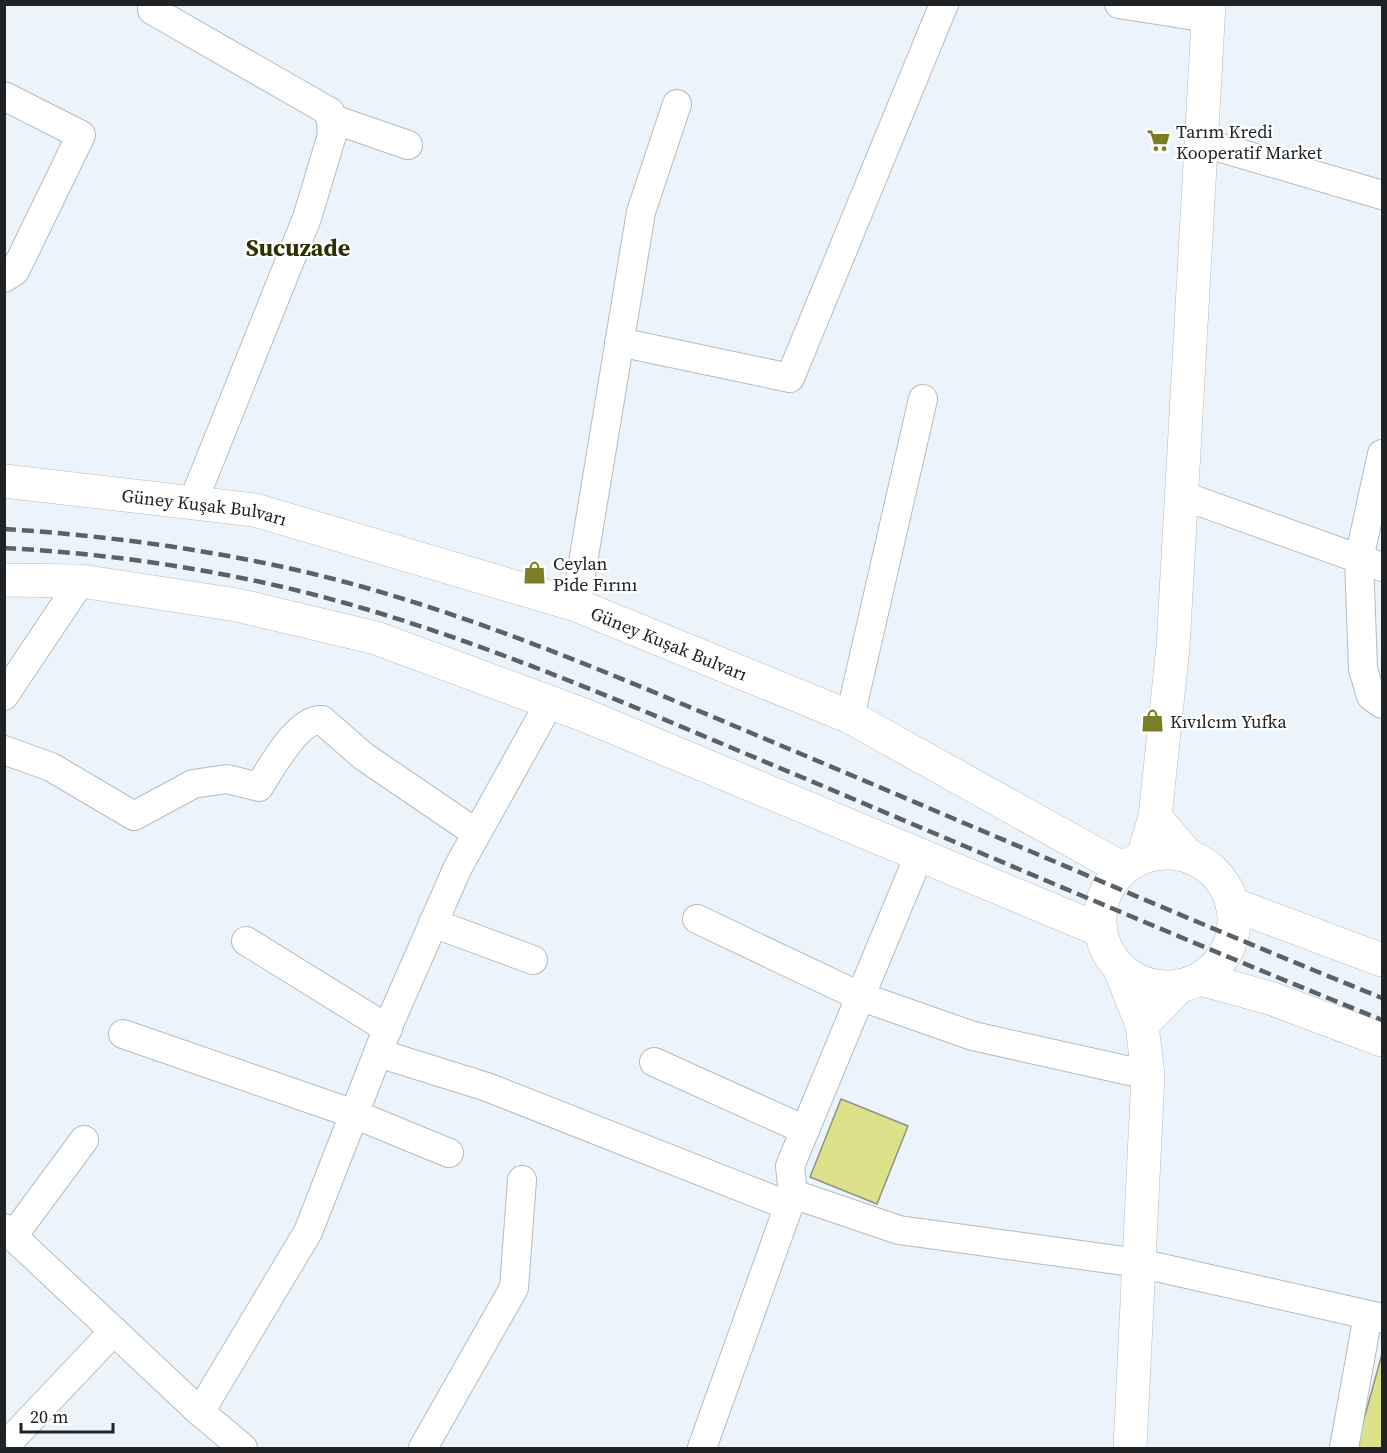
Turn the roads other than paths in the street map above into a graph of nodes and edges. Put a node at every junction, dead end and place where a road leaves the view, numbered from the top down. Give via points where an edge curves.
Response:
1 (1119, 4) edge
2 (939, 6) edge
3 (152, 10) dead end
4 (1209, 11) edge
5 (4, 96) edge
6 (677, 104) dead end
7 (330, 118) junction
8 (1201, 142) junction
9 (408, 145) dead end
10 (1383, 195) edge
11 (4, 278) edge
12 (619, 342) junction
13 (923, 399) dead end
14 (1383, 454) edge
15 (4, 481) edge
16 (1181, 495) junction
17 (193, 502) junction
18 (1371, 563) edge
19 (4, 579) edge
20 (81, 581) junction
21 (576, 606) junction
22 (4, 696) edge
23 (550, 702) junction
24 (1383, 704) edge
25 (850, 717) junction
26 (4, 750) edge
27 (1155, 817) junction
28 (476, 833) junction
29 (920, 853) junction
30 (1188, 856) junction
31 (1133, 863) junction
32 (1232, 904) junction
33 (697, 919) dead end
34 (433, 923) junction
35 (1100, 930) junction
36 (246, 941) dead end
37 (533, 960) dead end
38 (1383, 960) edge
39 (1120, 969) junction
40 (1190, 982) junction
41 (860, 996) junction
42 (1142, 1025) junction
43 (123, 1034) dead end
44 (1383, 1040) edge
45 (383, 1041) junction
46 (654, 1062) dead end
47 (1148, 1075) junction
48 (354, 1114) junction
49 (805, 1130) junction
50 (84, 1140) dead end
51 (450, 1153) dead end
52 (522, 1180) dead end
53 (791, 1200) junction
54 (9, 1232) edge
55 (1139, 1263) junction
56 (1375, 1317) edge
57 (114, 1331) junction
58 (200, 1412) junction
59 (4, 1447) edge
60 (702, 1448) edge
61 (243, 1449) edge
62 (423, 1449) edge
63 (1130, 1449) edge
64 (1344, 1449) edge

1 - 4 street
2 - 12 street via 790,378
3 - 7 street via 330,112
4 - 8 main road
5 - 11 street via 81,135 15,271
6 - 12 street via 641,212
7 - 9 street
7 - 17 street via 332,135 307,218
8 - 10 street
8 - 16 main road
12 - 21 street
13 - 25 street
14 - 18 street
15 - 17 main road, Güney Kuşak Bulvarı
16 - 18 street
16 - 27 main road via 1173,647
17 - 21 main road, Güney Kuşak Bulvarı via 255,510
18 - 24 street via 1363,669 1371,696
19 - 20 main road
20 - 22 street
20 - 23 main road via 237,604 376,638
21 - 25 main road, Güney Kuşak Bulvarı
23 - 28 street
23 - 29 main road
25 - 31 main road, Güney Kuşak Bulvarı
26 - 28 street via 51,767 134,816 193,784 227,779 259,787 305,725 314,719 322,720 363,756
27 - 30 main road
27 - 31 main road
28 - 34 street
29 - 35 main road
29 - 41 street
30 - 31 main road via 1166,852
30 - 32 main road via 1208,866 1224,883
31 - 35 main road via 1108,886 1100,907
32 - 38 main road
32 - 40 main road via 1234,926 1229,947 1217,965
33 - 41 street
34 - 37 street
34 - 45 street
35 - 39 main road via 1107,952
36 - 45 street
39 - 40 main road via 1138,981 1158,987
39 - 42 main road
40 - 42 main road
40 - 44 main road via 1270,998
41 - 47 street via 973,1036
41 - 49 street
42 - 47 main road
43 - 48 street
45 - 48 street
45 - 53 street via 487,1087
46 - 49 street
47 - 55 main road
48 - 51 street
48 - 58 street via 308,1232
49 - 53 street via 790,1166
50 - 54 street
52 - 62 street via 514,1288
53 - 55 street via 899,1230
53 - 60 street
54 - 57 street
55 - 56 street
55 - 63 main road
56 - 64 street
57 - 58 street
57 - 59 street
58 - 61 street

